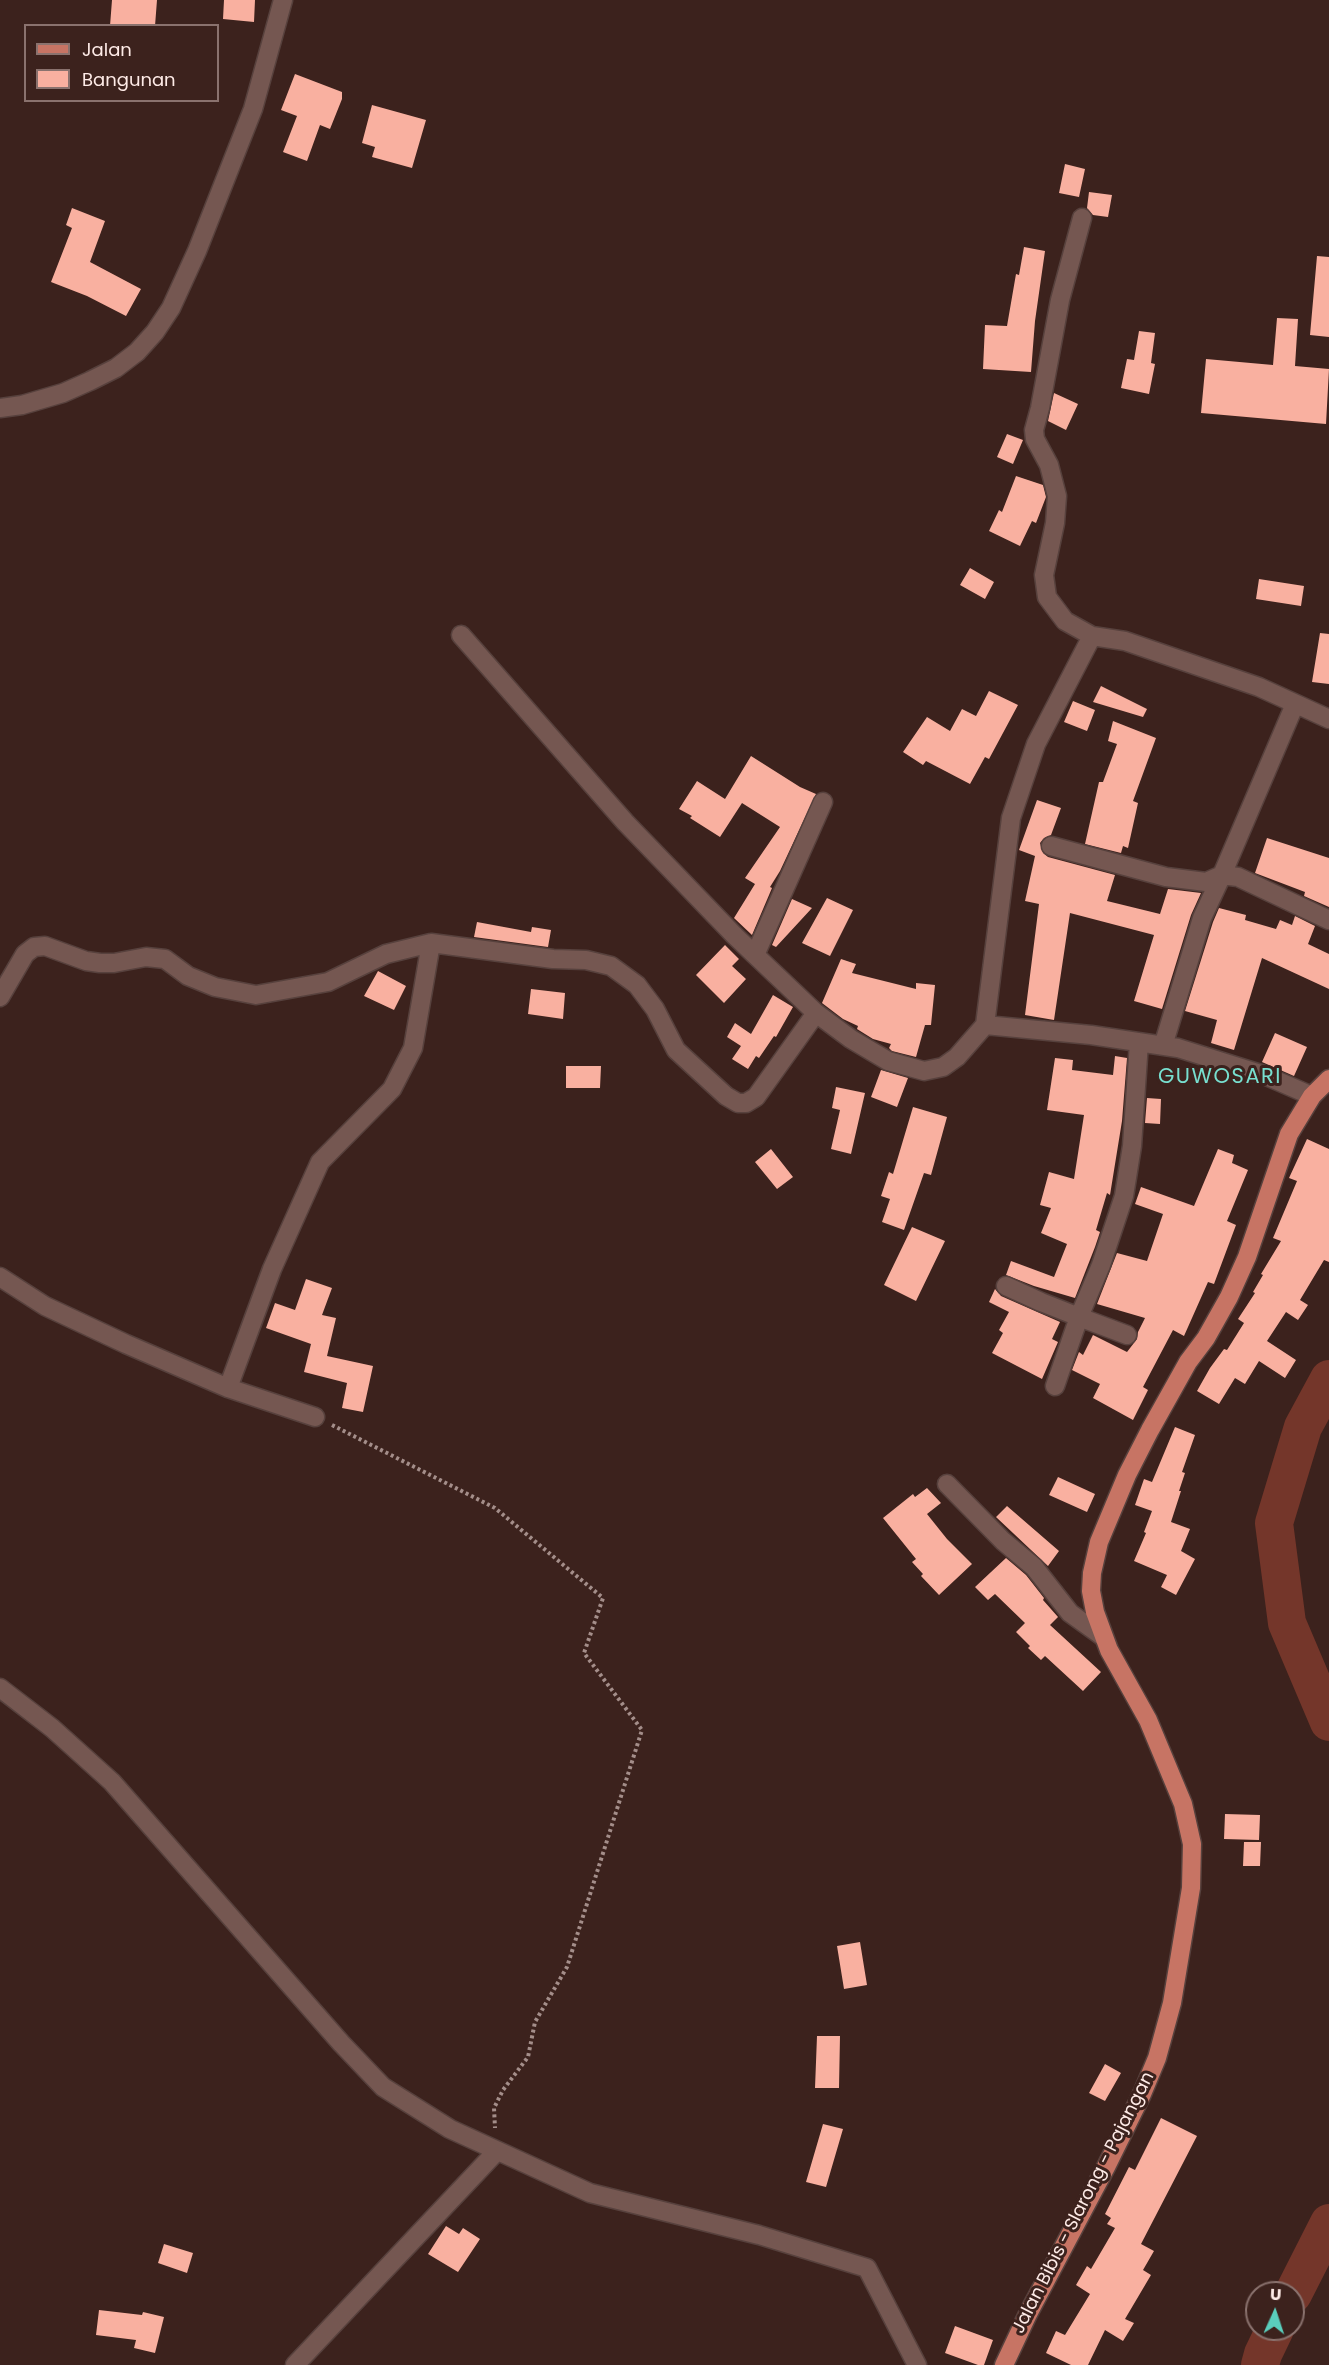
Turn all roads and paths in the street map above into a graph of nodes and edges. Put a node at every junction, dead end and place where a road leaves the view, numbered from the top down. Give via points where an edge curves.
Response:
1 (283, 0) edge
2 (1082, 218) dead end
3 (0, 408) edge
4 (461, 635) dead end
5 (1092, 636) junction
6 (1296, 704) junction
7 (1329, 719) edge
8 (823, 802) dead end
9 (1051, 846) dead end
10 (1222, 875) junction
11 (1329, 920) edge
12 (432, 943) junction
13 (755, 955) junction
14 (0, 997) edge
15 (816, 1013) junction
16 (985, 1025) junction
17 (1139, 1042) junction
18 (1163, 1046) junction
19 (1329, 1079) edge
20 (1312, 1096) junction
21 (0, 1277) edge
22 (1006, 1286) dead end
23 (1079, 1317) junction
24 (1127, 1335) dead end
25 (1055, 1386) dead end
26 (228, 1388) junction
27 (315, 1417) joint
28 (947, 1484) dead end
29 (1102, 1636) junction
30 (0, 1688) edge
31 (501, 2153) junction
32 (296, 2365) edge
33 (917, 2365) edge
34 (1004, 2365) edge

1 - 3 street via 253,109 197,251 171,308 155,332 116,368 90,381 63,393
2 - 5 street via 1060,300 1034,435 1057,496 1044,575 1047,597 1065,621
4 - 13 street via 625,822
5 - 6 street via 1125,641 1259,687
5 - 16 street via 1036,744 1011,818
6 - 7 street
6 - 10 street
8 - 13 street
9 - 10 street via 1166,877 1206,882
10 - 11 street via 1239,877
10 - 18 street via 1202,918
12 - 14 street via 386,954 328,982 256,995 214,987 188,976 165,959 146,957 100,963 45,946 34,947 25,954
12 - 15 street via 611,966 637,985 655,1009 676,1050 738,1103 756,1097
12 - 26 street via 413,1048 392,1089 320,1162 272,1269
13 - 15 street
15 - 16 street via 888,1061 924,1071 943,1067 957,1057
16 - 17 street
17 - 18 street
17 - 23 street via 1132,1146 1124,1196
18 - 20 street via 1225,1061
19 - 20 main road, Jalan Bibis - Slarong - Pajangan
20 - 29 main road, Jalan Bibis - Slarong - Pajangan via 1281,1152 1255,1236 1229,1297 1150,1430 1104,1526 1091,1591
21 - 26 street via 45,1306
22 - 23 street
23 - 24 street
23 - 25 street
26 - 27 street
27 - 31 path via 495,1508 603,1598 584,1653 642,1730 567,1967 536,2022 528,2056 494,2108
28 - 29 street via 1003,1541 1035,1567 1070,1613
29 - 34 main road, Jalan Bibis - Slarong - Pajangan via 1148,1720 1186,1814 1192,1864 1183,1949 1165,2032 1142,2094
30 - 31 street via 112,1782 383,2087 450,2129
31 - 32 street
31 - 33 street via 590,2193 759,2235 867,2268

